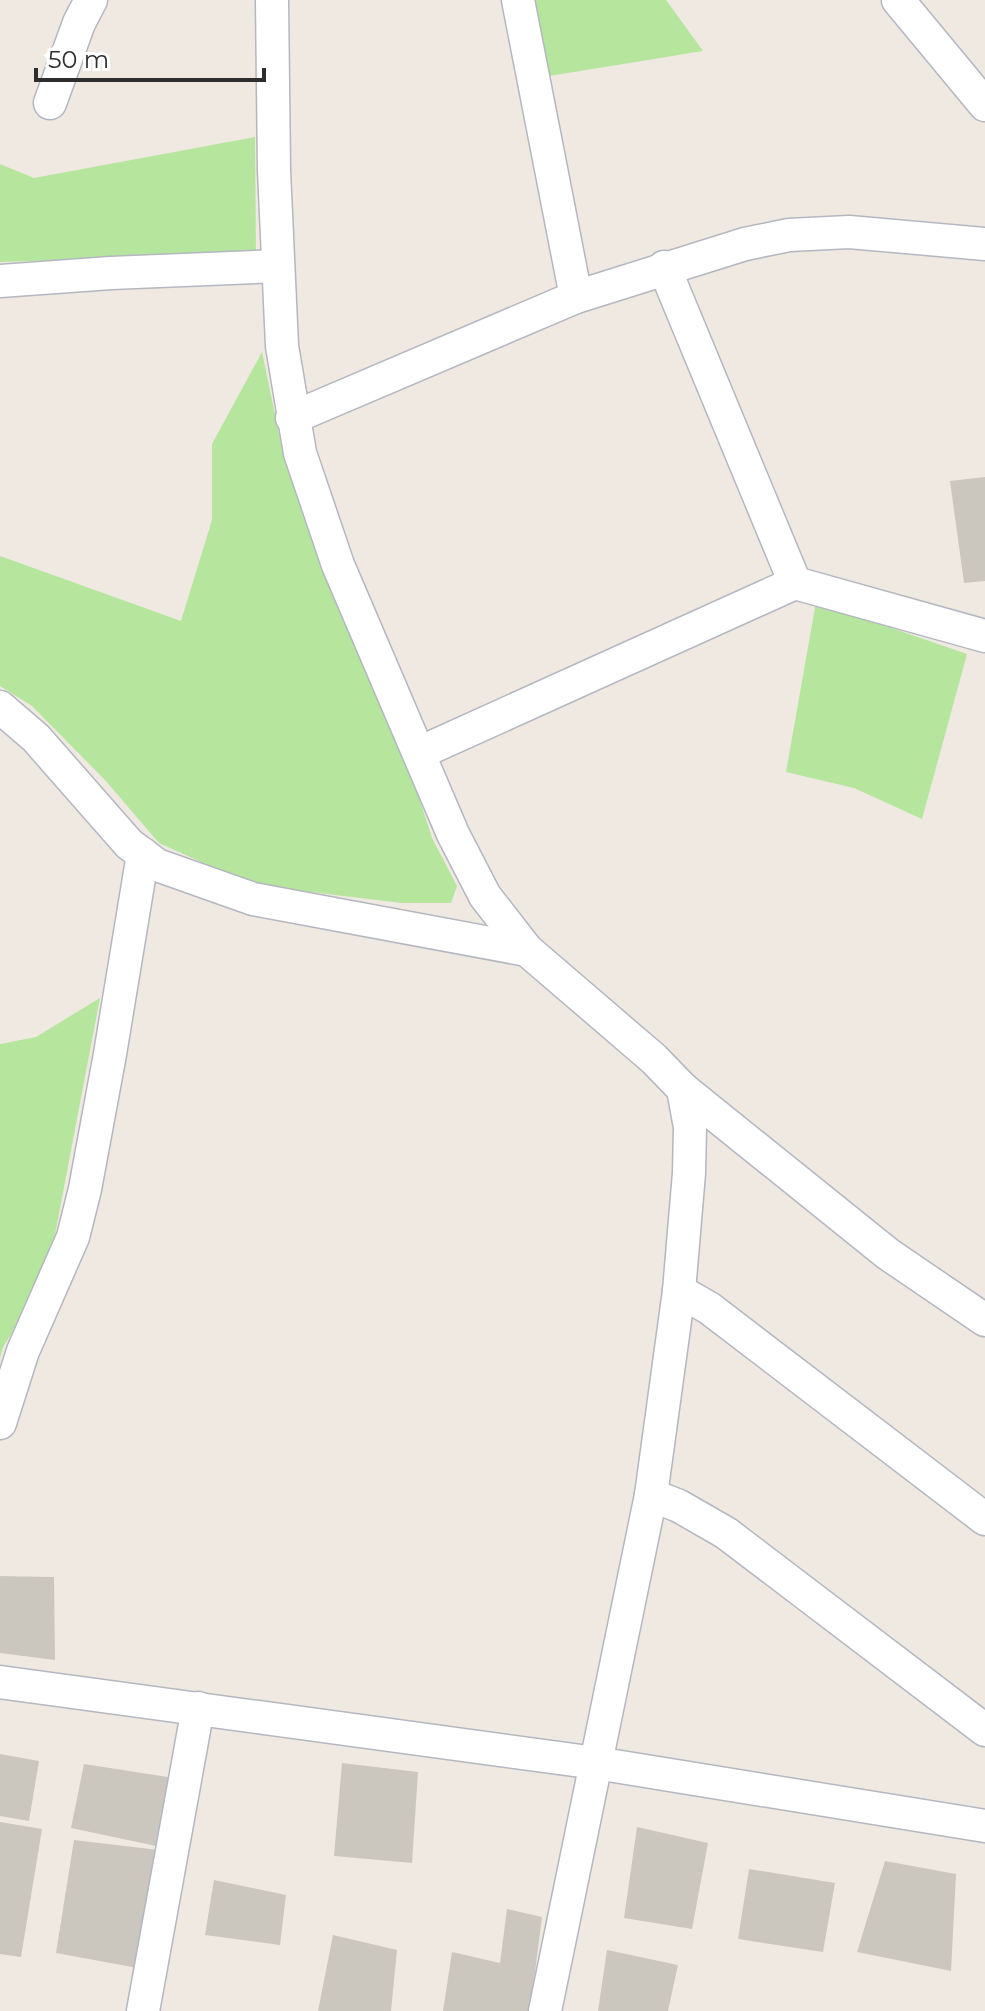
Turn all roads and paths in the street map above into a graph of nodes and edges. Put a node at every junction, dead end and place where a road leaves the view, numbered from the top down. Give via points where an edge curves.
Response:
1 (91, 0) edge
2 (272, 0) edge
3 (518, 0) edge
4 (898, 0) edge
5 (50, 103) dead end
6 (985, 105) edge
7 (985, 244) edge
8 (278, 266) junction
9 (664, 267) junction
10 (0, 281) edge
11 (576, 297) junction
12 (292, 418) junction
13 (795, 583) junction
14 (985, 636) edge
15 (0, 707) edge
16 (419, 753) junction
17 (143, 854) junction
18 (527, 950) junction
19 (683, 1089) junction
20 (679, 1291) junction
21 (985, 1320) edge
22 (0, 1423) edge
23 (651, 1495) junction
24 (985, 1519) edge
25 (0, 1682) edge
26 (198, 1708) junction
27 (985, 1730) edge
28 (596, 1763) junction
29 (985, 1826) edge
30 (143, 2011) edge
31 (545, 2011) edge

1 - 5 street
2 - 8 street
3 - 11 street
4 - 6 street
7 - 9 street via 849,232 789,235
8 - 10 street
8 - 12 street
9 - 11 street
9 - 13 street
11 - 12 street
12 - 16 street via 338,565
13 - 14 street
13 - 16 street
15 - 17 street via 36,738
16 - 18 street via 485,896
17 - 18 street via 157,865 253,899
17 - 22 street via 73,1237 23,1351
18 - 19 street
19 - 20 street via 690,1127
19 - 21 street via 888,1254
20 - 23 street
20 - 24 street via 709,1308
23 - 27 street via 726,1533
23 - 28 street
25 - 26 street
26 - 28 street
26 - 30 street
28 - 29 street
28 - 31 street

